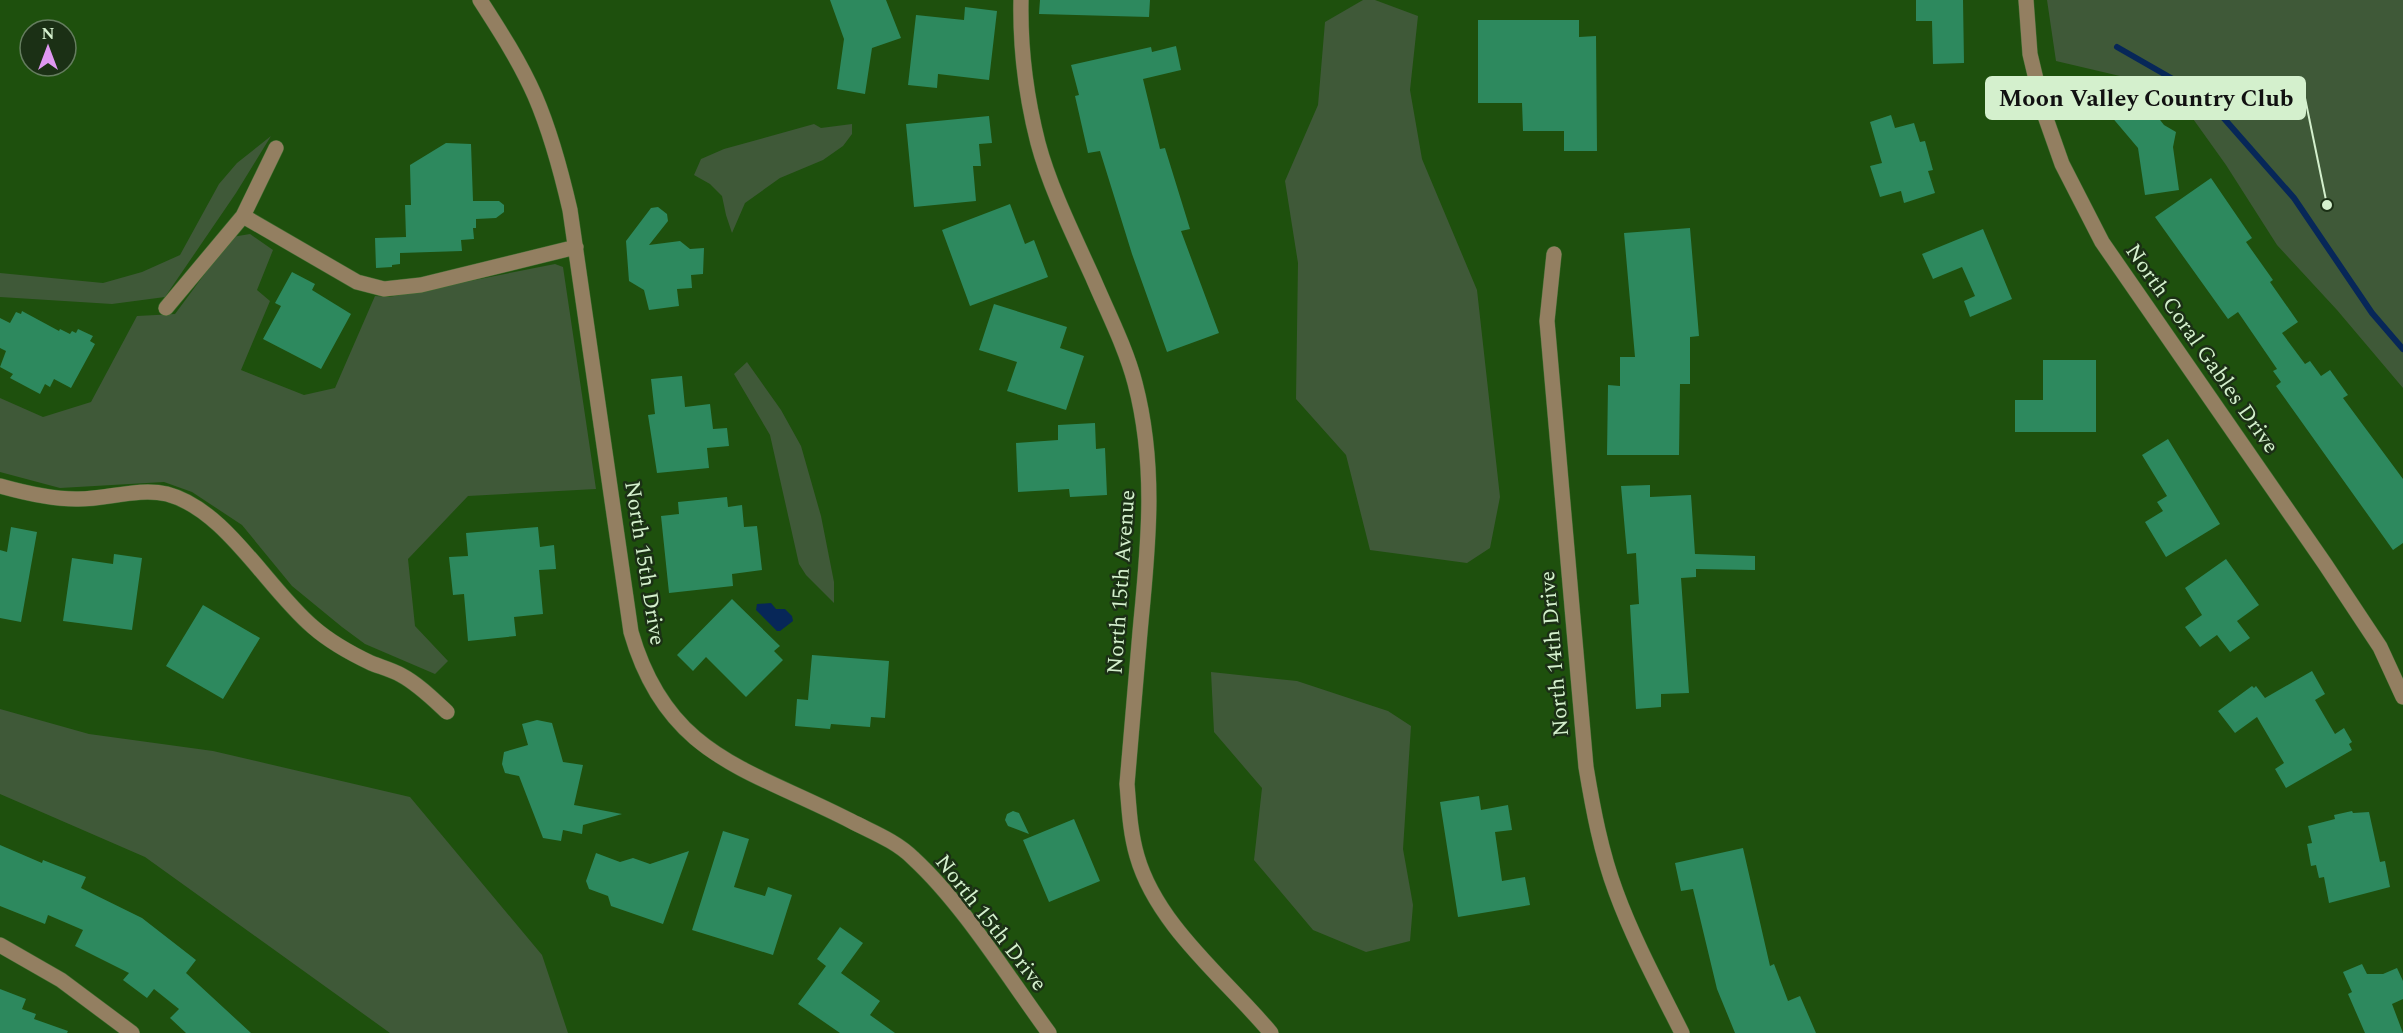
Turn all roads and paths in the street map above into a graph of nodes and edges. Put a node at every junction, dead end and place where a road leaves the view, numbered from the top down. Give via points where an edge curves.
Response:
1 (480, 0) edge
2 (1021, 0) edge
3 (2026, 0) edge
4 (276, 148) dead end
5 (243, 216) junction
6 (576, 247) junction
7 (1554, 254) dead end
8 (166, 308) dead end
9 (0, 486) edge
10 (2403, 697) edge
11 (447, 712) dead end
12 (0, 945) edge
13 (132, 1033) edge
14 (1049, 1033) edge
15 (1271, 1033) edge
16 (1682, 1033) edge

1 - 6 street, North 15th Drive via 521,68 545,122 568,199
2 - 15 street, North 15th Avenue via 1025,82 1038,145 1135,381 1143,420 1150,477 1150,537 1127,784 1137,858 1155,896 1182,936
3 - 10 street, North Coral Gables Drive via 2030,54 2044,113 2062,164 2102,242 2380,647
4 - 5 street
5 - 6 street via 357,282 384,289 421,285
5 - 8 street
6 - 14 street, North 15th Drive via 630,632 654,690 692,737 732,765 808,799 913,857 946,892
7 - 16 street, North 14th Drive via 1547,321 1586,767 1615,891
9 - 11 street via 32,495 76,499 165,493 188,501 209,514 283,599 314,628 369,662 401,675
12 - 13 street via 62,980

